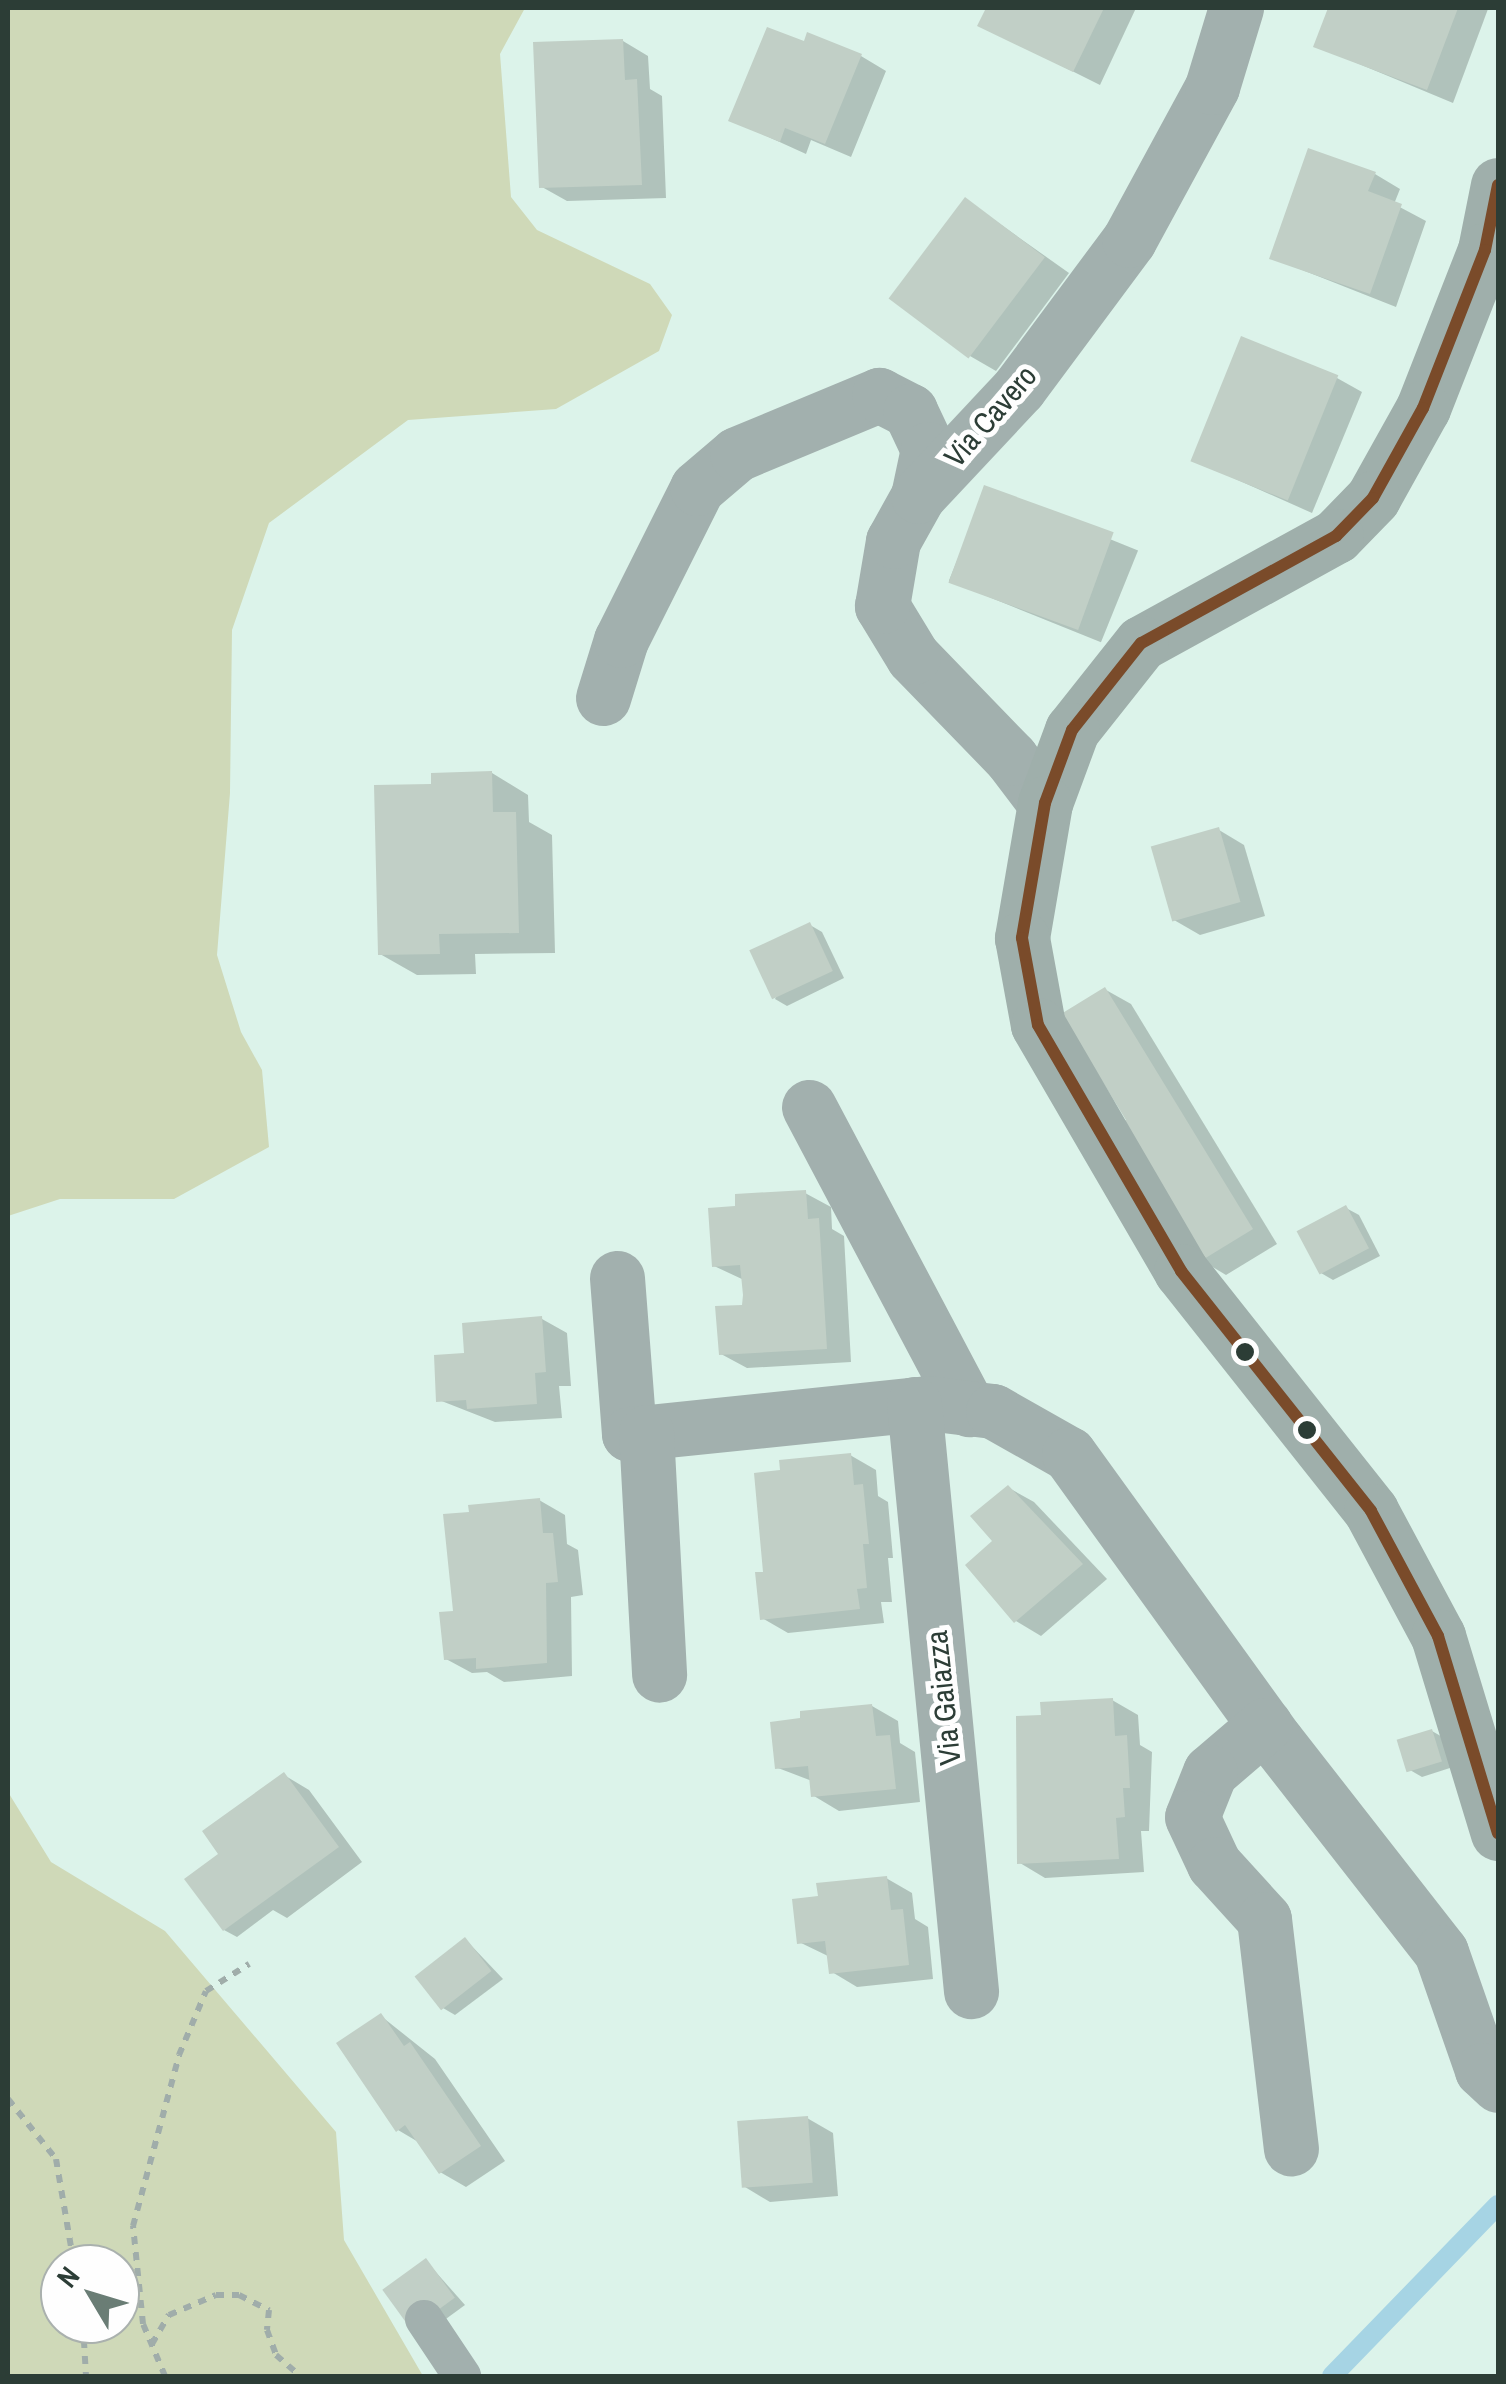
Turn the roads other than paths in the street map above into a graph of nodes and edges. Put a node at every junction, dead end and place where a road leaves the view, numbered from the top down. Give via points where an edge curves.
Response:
1 (1236, 8) edge
2 (1498, 185) edge
3 (918, 496) junction
4 (603, 698) dead end
5 (1045, 803) junction
6 (808, 1107) dead end
7 (617, 1278) dead end
8 (914, 1404) junction
9 (969, 1408) junction
10 (646, 1432) junction
11 (659, 1676) dead end
12 (1266, 1725) junction
13 (1498, 1833) edge
14 (971, 1991) dead end
15 (1498, 2085) edge
16 (1291, 2148) dead end
17 (424, 2319) dead end
18 (462, 2376) edge

1 - 3 street, Via Cavero via 1212,86 1129,240 1019,388
2 - 5 main road via 1485,250 1423,408 1372,498 1336,536 1141,643 1072,730
3 - 4 street via 928,449 910,411 880,395 737,454 697,488 621,640
3 - 5 street, Via Cavero via 892,540 882,606 913,657
5 - 13 main road via 1022,938 1038,1025 1181,1271 1371,1510 1438,1636
6 - 9 street
7 - 10 street via 629,1434
8 - 9 street
8 - 10 street
8 - 14 street, Via Gaiazza
9 - 12 street via 993,1412 1069,1454
10 - 11 street
12 - 15 street via 1442,1952 1482,2070
12 - 16 street via 1210,1772 1192,1817 1214,1864 1264,1920
17 - 18 lane

